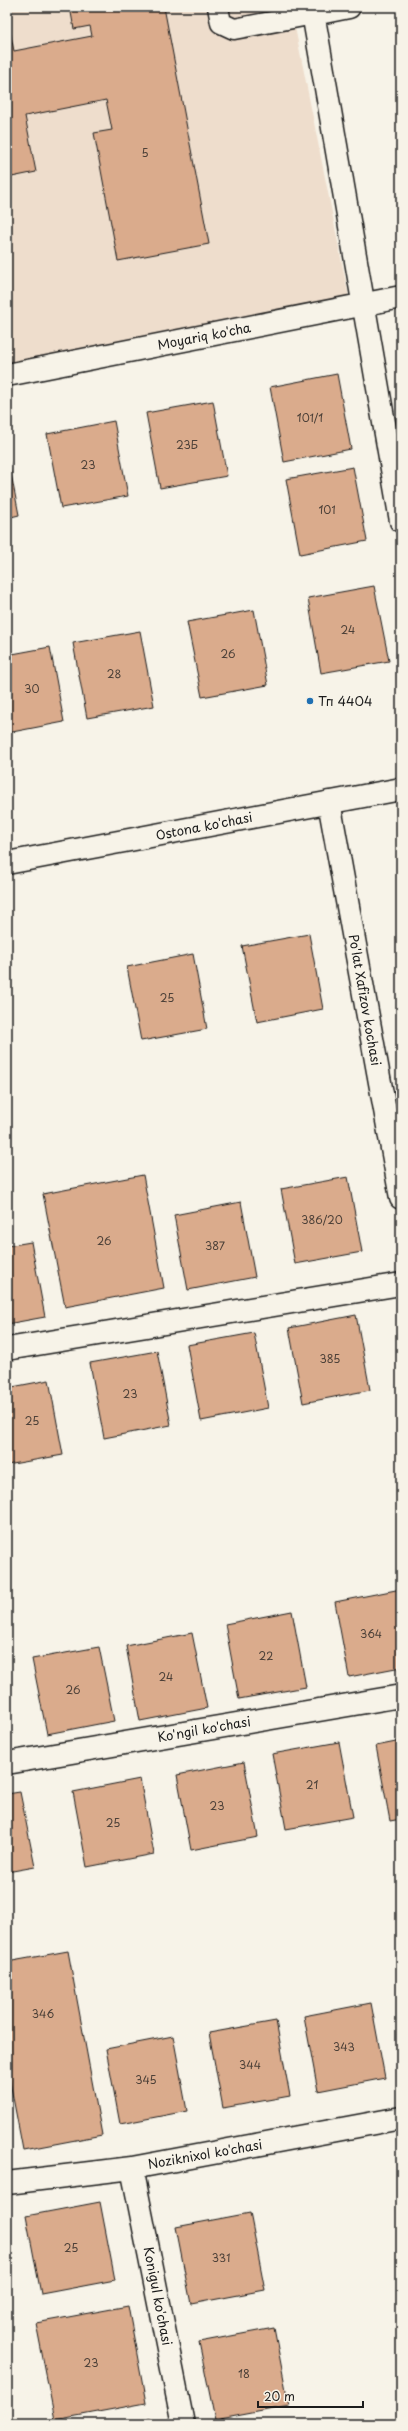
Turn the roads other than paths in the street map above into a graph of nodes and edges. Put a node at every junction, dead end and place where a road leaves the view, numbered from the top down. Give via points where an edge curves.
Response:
1 (218, 7) edge
2 (349, 7) edge
3 (313, 10) edge
4 (401, 297) edge
5 (364, 304) junction
6 (7, 376) edge
7 (401, 521) edge
8 (401, 789) edge
9 (329, 802) junction
10 (7, 863) edge
11 (401, 1198) edge
12 (401, 1284) edge
13 (7, 1349) edge
14 (401, 1696) edge
15 (7, 1763) edge
16 (401, 2118) edge
17 (132, 2168) junction
18 (7, 2183) edge
19 (183, 2424) edge

1 - 3 lane via 221,23 234,29
2 - 3 street
3 - 5 street
4 - 5 street, Moyariq ko'cha
5 - 6 street, Moyariq ko'cha
5 - 7 street
8 - 9 street, Ostona ko'chasi
9 - 10 street, Ostona ko'chasi
9 - 11 street, Po'lat Xafizov kochasi
12 - 13 street
14 - 15 street, Ko'ngil ko'chasi
16 - 17 street, Noziknixol ko'chasi
17 - 18 street, Noziknixol ko'chasi
17 - 19 street, Konigul ko'chasi

